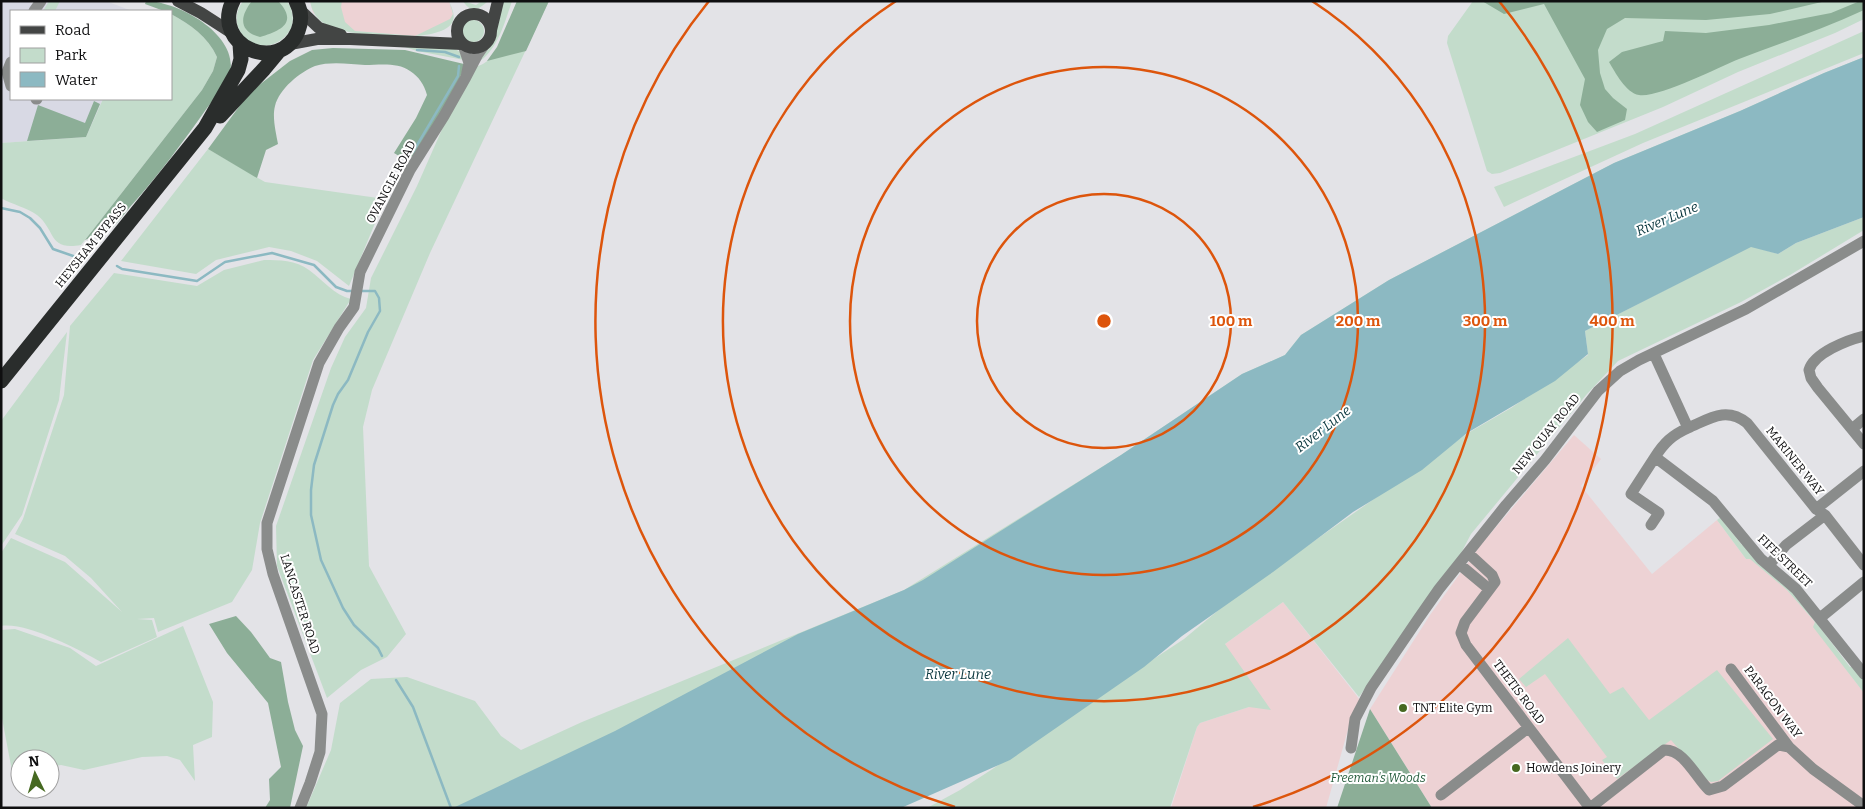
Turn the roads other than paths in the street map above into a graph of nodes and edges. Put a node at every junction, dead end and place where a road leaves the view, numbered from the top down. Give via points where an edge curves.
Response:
1 (178, 1) edge
2 (233, 1) edge
3 (497, 1) edge
4 (298, 4) edge
5 (475, 14) junction
6 (458, 25) junction
7 (491, 30) junction
8 (236, 38) junction
9 (350, 39) junction
10 (413, 41) junction
11 (462, 44) junction
12 (485, 44) junction
13 (284, 47) junction
14 (10, 64) edge
15 (466, 77) junction
16 (10, 82) edge
17 (205, 128) junction
18 (1864, 241) edge
19 (357, 302) joint
20 (1864, 336) edge
21 (1654, 354) junction
22 (1, 381) edge
23 (1864, 419) edge
24 (1688, 428) junction
25 (1852, 429) junction
26 (1864, 444) edge
27 (1655, 457) junction
28 (1864, 470) edge
29 (1820, 512) junction
30 (1652, 525) dead end
31 (1468, 553) junction
32 (1459, 564) junction
33 (1769, 565) junction
34 (1864, 565) edge
35 (1864, 582) edge
36 (1489, 589) junction
37 (1820, 618) junction
38 (1731, 669) dead end
39 (1864, 674) edge
40 (1528, 728) junction
41 (1789, 747) junction
42 (1351, 748) dead end
43 (1441, 795) dead end
44 (1861, 806) edge
45 (300, 808) edge
46 (1590, 808) edge

1 - 8 main road
2 - 8 highway, HEYSHAM BYPASS via 229,23
3 - 5 main road
3 - 7 main road
4 - 9 main road via 319,28
4 - 13 highway, HEYSHAM BYPASS via 299,28
5 - 6 main road via 464,17
5 - 7 main road via 488,21
6 - 10 main road via 439,35
6 - 11 main road via 457,35
7 - 12 main road
8 - 13 highway via 248,50 258,53
8 - 17 highway, HEYSHAM BYPASS via 241,59 238,70
9 - 10 main road
9 - 13 main road via 317,40
10 - 11 main road
11 - 12 main road via 472,48
11 - 15 street via 468,59
12 - 15 street, OVANGLE ROAD
13 - 17 highway, HEYSHAM BYPASS
14 - 16 street via 7,72
15 - 19 street, OVANGLE ROAD via 410,170 360,276
17 - 22 highway, HEYSHAM BYPASS
18 - 21 street, NEW QUAY ROAD via 1746,309
19 - 45 street, LANCASTER ROAD via 319,363 267,523 267,549 273,574 322,714 320,752
20 - 25 street via 1836,345 1812,362 1809,370 1818,388
21 - 24 street
21 - 31 street, NEW QUAY ROAD via 1620,371 1598,391
23 - 25 street
24 - 27 street via 1669,439
24 - 29 street, MARINER WAY via 1720,415 1738,416
25 - 26 street
27 - 30 street via 1631,494 1659,513
27 - 33 street, FIFE STREET via 1713,501 1753,551
28 - 29 street
29 - 33 street
29 - 34 street, MARINER WAY
31 - 32 street, NEW QUAY ROAD
31 - 36 street via 1492,575 1495,582
32 - 36 street
32 - 42 street, NEW QUAY ROAD via 1371,688 1355,719
33 - 37 street, FIFE STREET via 1796,589
35 - 37 street
36 - 40 street, THETIS ROAD via 1465,622 1461,633 1466,645
37 - 39 street, FIFE STREET
38 - 41 street, PARAGON WAY
40 - 43 street
40 - 46 street, THETIS ROAD
41 - 44 street, PARAGON WAY
41 - 46 street via 1778,744 1723,786 1709,790 1680,755 1664,750

